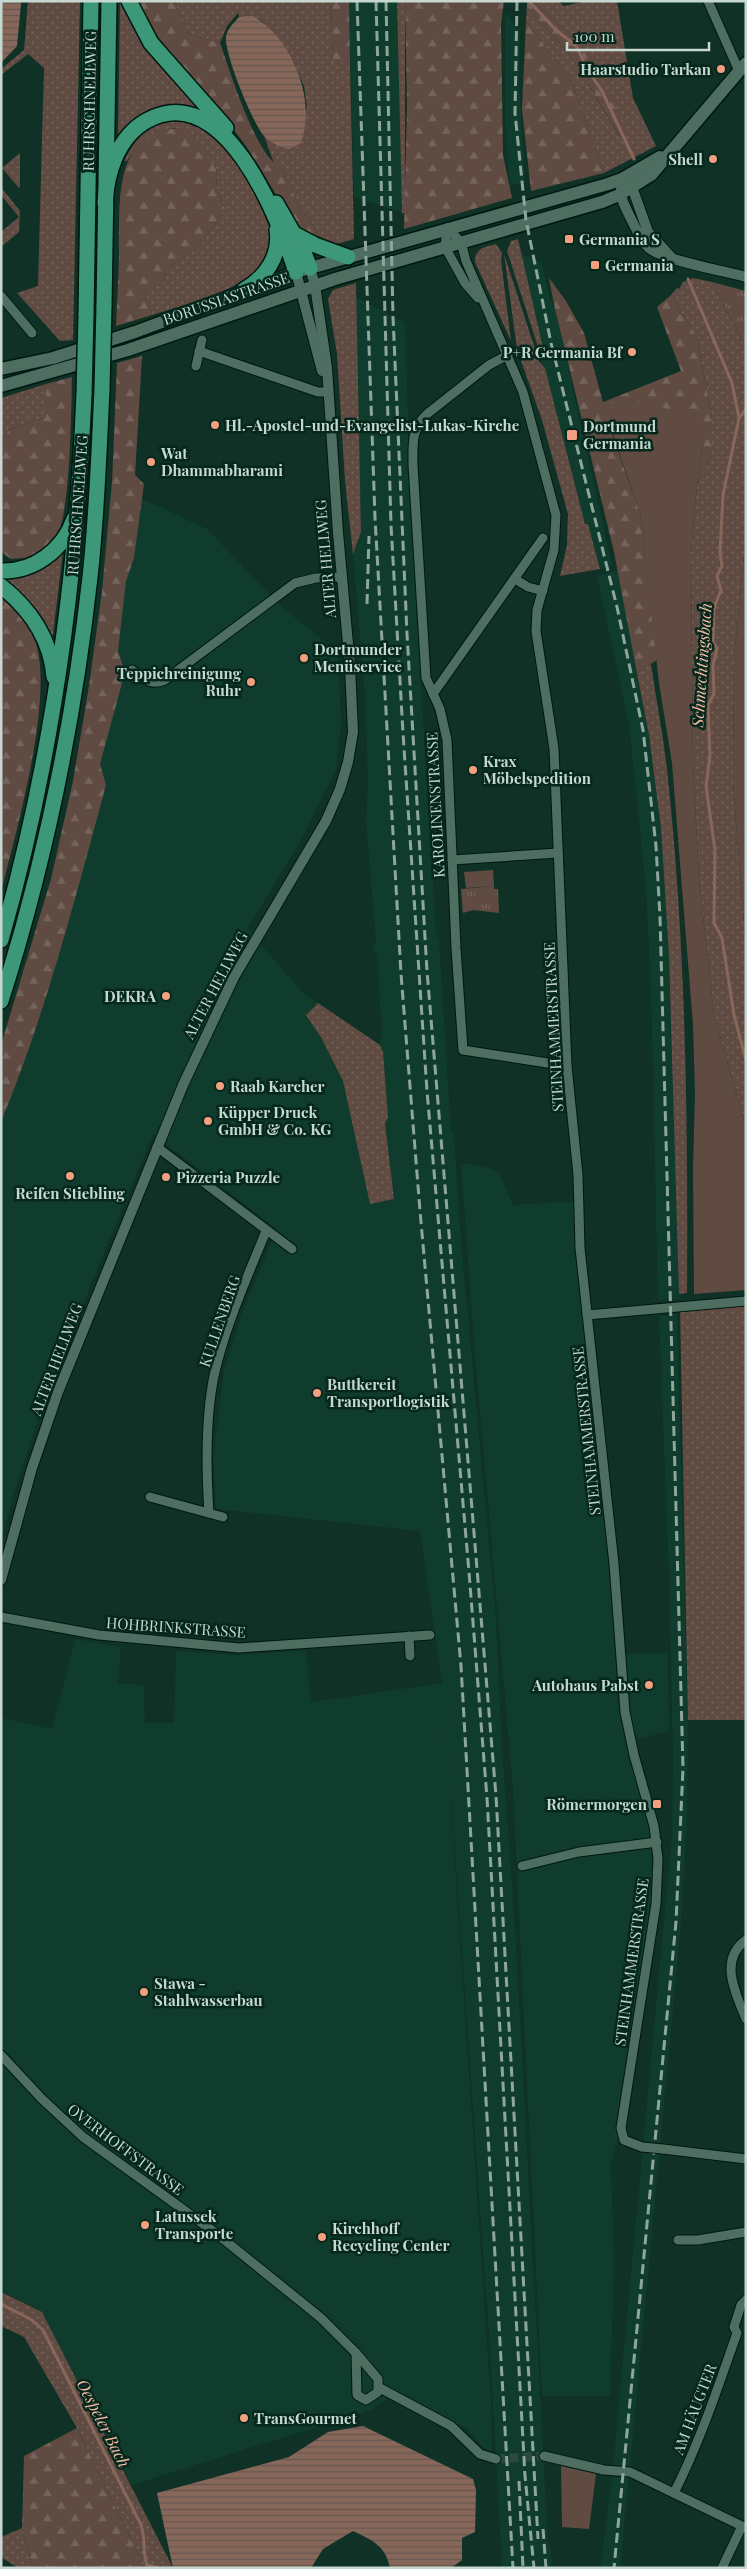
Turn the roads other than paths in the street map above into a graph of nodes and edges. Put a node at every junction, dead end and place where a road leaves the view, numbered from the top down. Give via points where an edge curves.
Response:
1 (91, 1) edge
2 (109, 1) edge
3 (129, 1) edge
4 (708, 1) edge
5 (742, 67) edge
6 (670, 150) junction
7 (622, 179) junction
8 (632, 187) junction
9 (619, 195) junction
10 (104, 203) junction
11 (276, 224) junction
12 (447, 228) junction
13 (294, 234) junction
14 (461, 242) junction
15 (445, 247) junction
16 (348, 256) junction
17 (671, 257) junction
18 (302, 270) junction
19 (746, 277) edge
20 (315, 285) junction
21 (244, 290) junction
22 (301, 290) junction
23 (1, 296) edge
24 (485, 306) junction
25 (32, 333) dead end
26 (202, 340) dead end
27 (199, 352) junction
28 (508, 355) junction
29 (196, 366) dead end
30 (1, 369) edge
31 (1, 386) edge
32 (328, 392) junction
33 (79, 496) junction
34 (543, 538) dead end
35 (1, 571) edge
36 (342, 577) junction
37 (515, 579) junction
38 (1, 586) edge
39 (543, 591) junction
40 (132, 670) dead end
41 (433, 694) junction
42 (53, 712) junction
43 (558, 853) junction
44 (452, 860) junction
45 (1, 940) edge
46 (1, 1001) edge
47 (567, 1066) junction
48 (157, 1147) junction
49 (266, 1231) junction
50 (292, 1249) dead end
51 (746, 1301) edge
52 (587, 1315) junction
53 (150, 1497) dead end
54 (209, 1513) junction
55 (224, 1517) dead end
56 (1, 1580) edge
57 (1, 1617) edge
58 (430, 1635) dead end
59 (409, 1636) junction
60 (410, 1656) dead end
61 (657, 1842) junction
62 (522, 1866) dead end
63 (746, 1940) edge
64 (746, 2019) edge
65 (1, 2055) edge
66 (746, 2158) edge
67 (746, 2232) edge
68 (678, 2240) dead end
69 (746, 2300) edge
70 (741, 2334) edge
71 (356, 2353) junction
72 (380, 2388) junction
73 (544, 2456) tunnel mouth
74 (496, 2459) tunnel mouth
75 (674, 2493) junction
76 (744, 2527) edge
77 (722, 2568) edge

1 - 33 highway, RUHRSCHNELLWEG, bridge via 86,315
2 - 10 highway, RUHRSCHNELLWEG
3 - 13 highway via 151,43 239,144
4 - 5 street
5 - 6 main road, BORUSSIASTRASSE
6 - 7 main road, BORUSSIASTRASSE
6 - 8 main road, BORUSSIASTRASSE via 650,175
7 - 8 street
7 - 9 street
7 - 12 main road, BORUSSIASTRASSE
8 - 9 main road, BORUSSIASTRASSE
8 - 17 street via 648,232
9 - 14 main road, BORUSSIASTRASSE via 596,205
9 - 17 street via 648,247
10 - 11 highway via 112,165 131,134 152,118 163,114 184,114 207,121 231,141
10 - 46 highway, RUHRSCHNELLWEG, bridge via 102,389 90,576 70,720 36,878
11 - 18 highway
11 - 21 highway via 278,236 272,262 256,283
12 - 14 street, STEINHAMMERSTRASSE
12 - 15 street
12 - 16 main road, BORUSSIASTRASSE
13 - 16 highway
13 - 18 highway
14 - 15 main road, BORUSSIASTRASSE
14 - 24 street, STEINHAMMERSTRASSE
15 - 20 main road, BORUSSIASTRASSE
15 - 24 street, STEINHAMMERSTRASSE via 465,282
16 - 18 main road, BORUSSIASTRASSE
17 - 19 street
18 - 20 street, ALTER HELLWEG
18 - 21 main road, BORUSSIASTRASSE
18 - 22 street, ALTER HELLWEG
20 - 22 main road, BORUSSIASTRASSE
20 - 32 street, ALTER HELLWEG
21 - 30 main road, BORUSSIASTRASSE via 135,332 53,358
22 - 31 main road, BORUSSIASTRASSE via 128,350
22 - 32 street, ALTER HELLWEG
23 - 25 street
24 - 28 street, STEINHAMMERSTRASSE
26 - 27 street
27 - 29 street
27 - 32 street via 318,392
28 - 39 street, STEINHAMMERSTRASSE via 534,429 556,515 554,550
28 - 41 street, KAROLINENSTRASSE via 489,364 427,414 416,427 412,440 425,669
32 - 36 street, ALTER HELLWEG
33 - 35 highway via 70,529 54,550 31,566
33 - 42 highway, RUHRSCHNELLWEG via 68,614
34 - 37 street
36 - 40 street via 295,583 155,684
36 - 48 street, ALTER HELLWEG via 352,711 346,772 334,806 318,836 216,1013
37 - 39 street
37 - 41 street
38 - 42 highway via 32,617 46,642 54,673
39 - 43 street, STEINHAMMERSTRASSE via 536,632 554,749
41 - 44 street, KAROLINENSTRASSE via 447,740
42 - 45 highway, RUHRSCHNELLWEG via 29,835
43 - 44 street
43 - 47 street, STEINHAMMERSTRASSE
44 - 47 street, KAROLINENSTRASSE via 463,1050
47 - 52 street, STEINHAMMERSTRASSE
48 - 49 street
48 - 56 street, ALTER HELLWEG via 58,1392 32,1468
49 - 50 street
49 - 54 street, KULLENBERG via 222,1344 214,1376 207,1458
51 - 52 street
52 - 61 street, STEINHAMMERSTRASSE via 614,1564 625,1712
53 - 54 street
54 - 55 street
57 - 59 street, HOHBRINKSTRASSE via 99,1635 239,1648
58 - 59 street, HOHBRINKSTRASSE
59 - 60 street
61 - 62 street via 579,1852
61 - 66 street, STEINHAMMERSTRASSE, bridge via 656,1904 621,2128 624,2140 642,2147
63 - 64 street via 738,1946 730,1976
65 - 71 street, OVERHOFFSTRASSE via 78,2133 225,2240 318,2316
67 - 68 street
69 - 70 street, AM HÄUGTER via 741,2305 734,2327
70 - 75 street, AM HÄUGTER
71 - 72 street, OVERHOFFSTRASSE via 378,2379
71 - 72 street via 357,2394 366,2400 375,2396
72 - 74 street via 452,2426 480,2454
73 - 75 street via 604,2470 630,2472
75 - 76 street
76 - 77 street

